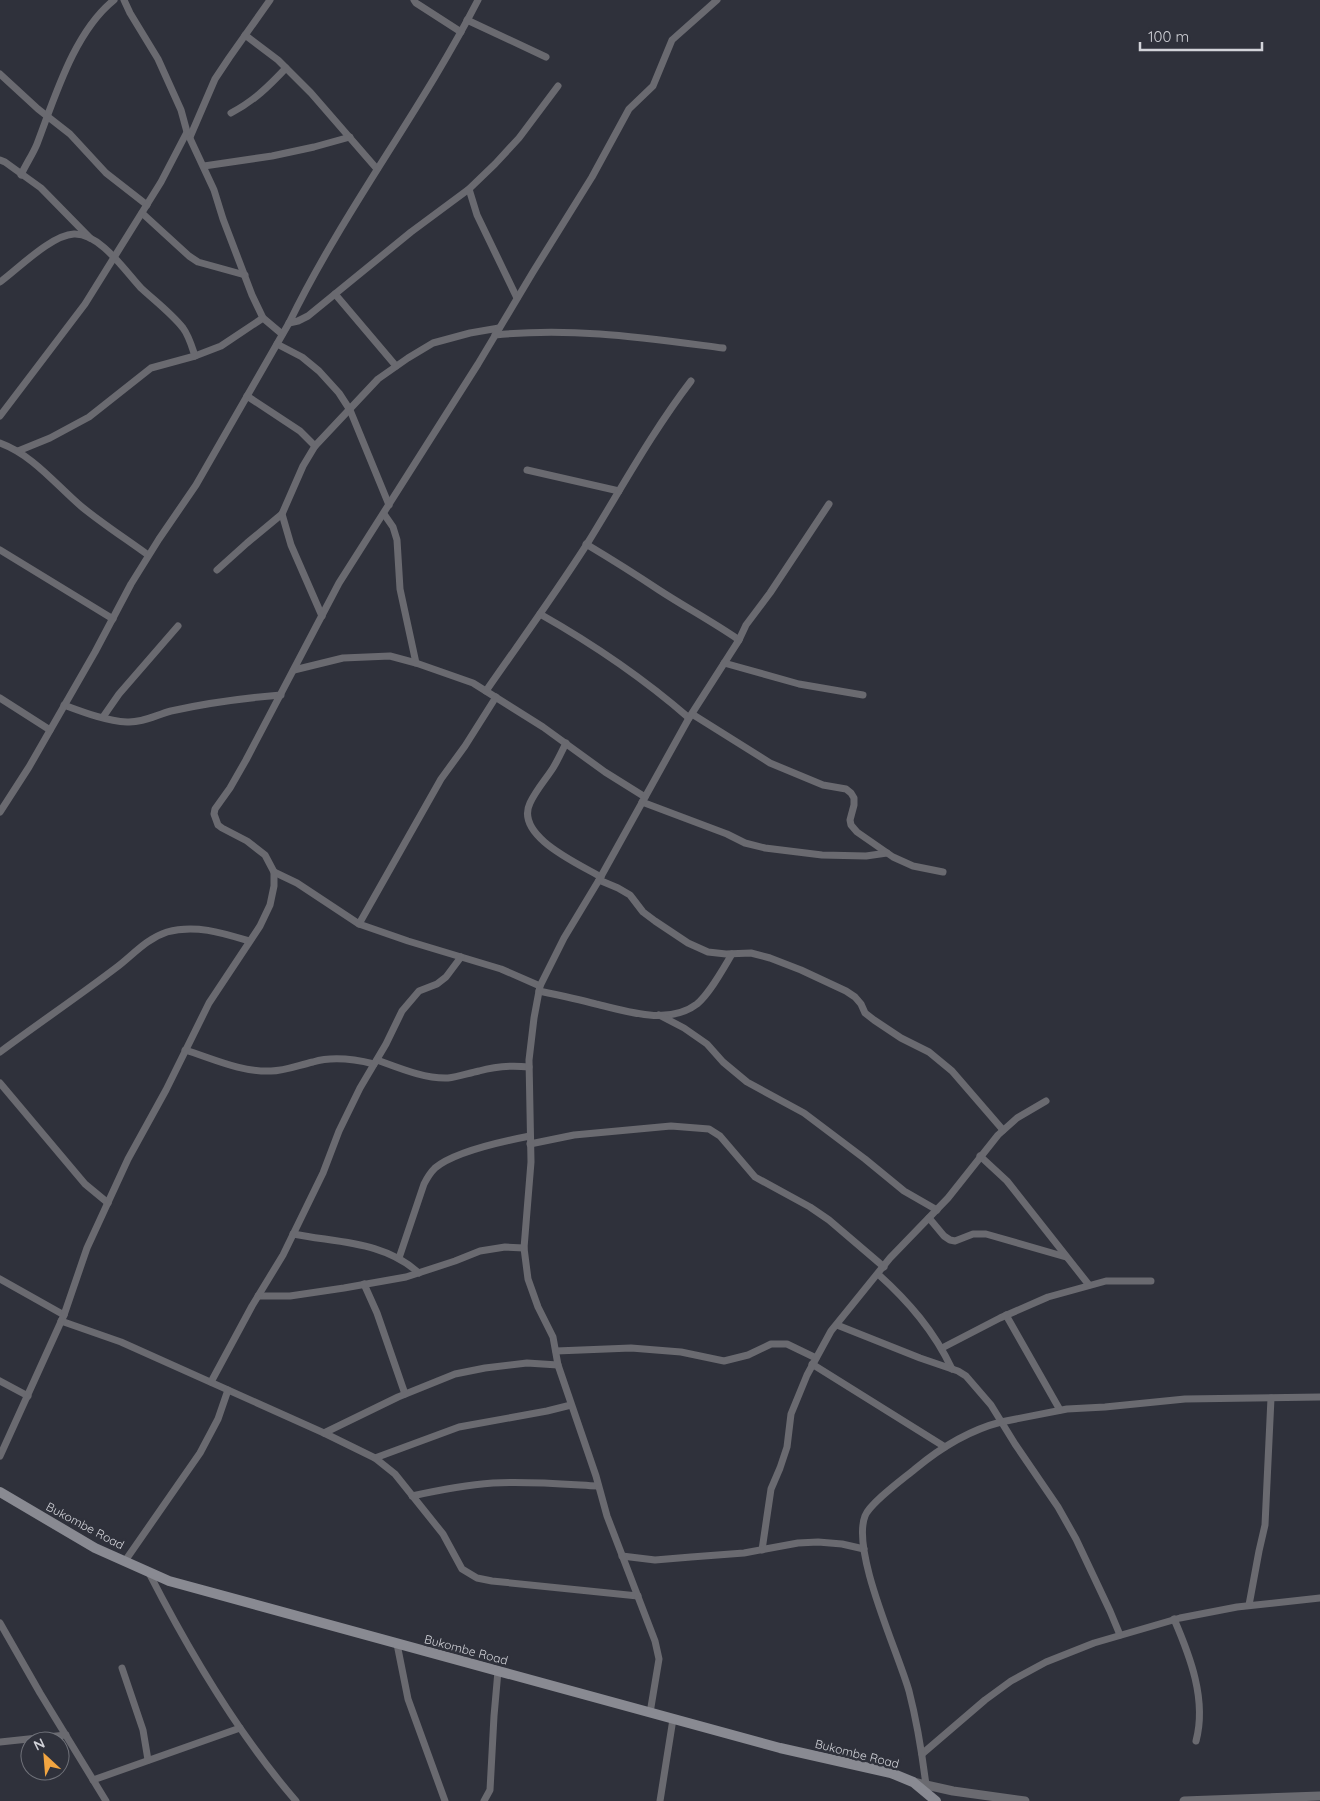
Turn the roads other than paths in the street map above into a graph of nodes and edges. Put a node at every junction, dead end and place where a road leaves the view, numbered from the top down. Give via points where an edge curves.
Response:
1 (114, 0) edge
2 (124, 0) edge
3 (270, 0) edge
4 (414, 0) edge
5 (478, 0) edge
6 (717, 0) edge
7 (467, 20) junction
8 (461, 32) junction
9 (245, 35) junction
10 (546, 57) dead end
11 (286, 68) junction
12 (0, 74) edge
13 (558, 86) dead end
14 (231, 113) dead end
15 (47, 116) junction
16 (189, 134) junction
17 (350, 136) junction
18 (0, 160) edge
19 (204, 166) junction
20 (378, 169) junction
21 (22, 175) junction
22 (469, 189) junction
23 (147, 205) junction
24 (142, 213) junction
25 (90, 239) junction
26 (115, 257) junction
27 (245, 275) junction
28 (0, 282) edge
29 (335, 294) junction
30 (517, 298) junction
31 (264, 318) junction
32 (290, 323) junction
33 (497, 332) junction
34 (282, 334) junction
35 (277, 344) junction
36 (722, 348) dead end
37 (195, 356) junction
38 (396, 366) junction
39 (691, 381) dead end
40 (247, 396) junction
41 (350, 410) junction
42 (0, 416) edge
43 (0, 443) edge
44 (315, 446) junction
45 (18, 452) junction
46 (527, 470) dead end
47 (619, 491) junction
48 (829, 504) dead end
49 (389, 505) junction
50 (282, 514) junction
51 (384, 514) junction
52 (586, 544) junction
53 (0, 550) edge
54 (148, 555) junction
55 (217, 570) dead end
56 (540, 614) junction
57 (322, 616) junction
58 (112, 619) junction
59 (178, 626) dead end
60 (739, 640) junction
61 (416, 663) junction
62 (724, 663) junction
63 (294, 670) junction
64 (486, 691) junction
65 (281, 695) junction
66 (863, 695) dead end
67 (496, 697) junction
68 (0, 698) edge
69 (64, 705) junction
70 (690, 716) junction
71 (103, 717) junction
72 (50, 730) junction
73 (566, 743) junction
74 (643, 800) junction
75 (0, 812) edge
76 (887, 853) junction
77 (274, 872) junction
78 (943, 872) dead end
79 (600, 879) junction
80 (358, 924) junction
81 (249, 941) junction
82 (732, 954) junction
83 (461, 957) junction
84 (540, 988) junction
85 (659, 1015) junction
86 (185, 1050) junction
87 (0, 1052) edge
88 (376, 1062) junction
89 (529, 1067) junction
90 (0, 1083) edge
91 (1046, 1101) dead end
92 (1003, 1130) junction
93 (530, 1140) junction
94 (980, 1156) junction
95 (108, 1203) junction
96 (937, 1210) junction
97 (929, 1218) junction
98 (293, 1234) junction
99 (524, 1248) junction
100 (1066, 1257) junction
101 (399, 1258) junction
102 (884, 1267) junction
103 (420, 1273) junction
104 (878, 1274) junction
105 (0, 1279) edge
106 (1151, 1281) dead end
107 (364, 1284) junction
108 (1089, 1285) junction
109 (258, 1296) junction
110 (1006, 1315) junction
111 (63, 1318) junction
112 (837, 1325) junction
113 (942, 1348) junction
114 (556, 1351) junction
115 (814, 1361) junction
116 (558, 1365) junction
117 (952, 1369) junction
118 (0, 1381) edge
119 (211, 1382) junction
120 (228, 1390) junction
121 (404, 1394) junction
122 (28, 1396) junction
123 (1320, 1397) edge
124 (1271, 1398) junction
125 (570, 1404) junction
126 (1060, 1410) junction
127 (1001, 1422) junction
128 (324, 1433) junction
129 (945, 1447) junction
130 (0, 1456) edge
131 (375, 1458) junction
132 (598, 1486) junction
133 (0, 1492) edge
134 (412, 1496) junction
135 (864, 1549) junction
136 (762, 1550) junction
137 (622, 1556) junction
138 (125, 1561) junction
139 (149, 1572) junction
140 (638, 1596) junction
141 (1320, 1598) edge
142 (1249, 1605) junction
143 (1174, 1619) junction
144 (0, 1623) edge
145 (1120, 1635) junction
146 (396, 1644) junction
147 (122, 1668) dead end
148 (498, 1671) junction
149 (650, 1713) junction
150 (673, 1719) junction
151 (240, 1728) junction
152 (64, 1731) edge
153 (20, 1740) edge
154 (1196, 1741) dead end
155 (0, 1742) edge
156 (70, 1742) edge
157 (922, 1754) junction
158 (148, 1760) junction
159 (93, 1780) junction
160 (913, 1782) junction
161 (926, 1785) junction
162 (1320, 1796) edge
163 (1250, 1800) edge
164 (106, 1801) edge
165 (296, 1801) edge
166 (445, 1801) edge
167 (484, 1801) edge
168 (660, 1801) edge
169 (936, 1801) edge
170 (1025, 1801) edge
171 (1184, 1801) edge

1 - 15 street via 102,10 87,32
2 - 16 street via 158,58
3 - 9 street
4 - 8 street
5 - 7 street
6 - 30 street via 672,40 653,86 629,109 592,177
7 - 8 street
7 - 10 street
8 - 20 street
9 - 11 street
9 - 16 street via 215,79
11 - 14 street via 262,93
11 - 17 street
12 - 15 street
13 - 22 street via 519,138
15 - 21 street
15 - 23 street via 70,134 106,173
16 - 19 street
16 - 23 street
17 - 19 street via 272,156
17 - 20 street
18 - 21 street
19 - 27 street
20 - 32 street
21 - 25 street via 41,188
22 - 29 street
22 - 30 street via 477,215
23 - 24 street
24 - 26 street
24 - 27 street via 198,262
25 - 26 street
25 - 28 street via 74,234 59,239
26 - 37 street via 184,330
26 - 42 street via 85,304
27 - 31 street
29 - 32 street via 308,316
29 - 38 street
30 - 33 street
31 - 34 street
31 - 37 street via 221,346
32 - 34 street
33 - 36 street via 593,332
33 - 38 street via 470,333 433,343
33 - 49 street
34 - 35 street
35 - 40 street
35 - 41 street via 302,357 319,371
37 - 45 street via 151,368 89,417
38 - 41 street via 378,379
39 - 47 street via 662,420
40 - 44 street via 300,431
40 - 54 street via 196,485
41 - 44 street
41 - 49 street
43 - 45 street
44 - 50 street
45 - 54 street via 82,507
46 - 47 street
47 - 52 street
48 - 60 street
49 - 51 street
50 - 55 street
50 - 57 street via 291,544
51 - 57 street via 339,583
51 - 61 street via 393,527 396,540 400,589
52 - 56 street
52 - 60 street
53 - 58 street
54 - 58 street
56 - 64 street
56 - 70 street via 581,637
57 - 63 street
58 - 69 street
59 - 71 street
60 - 62 street
61 - 63 street via 390,656 343,658
61 - 64 street via 473,683
62 - 66 street via 799,684
62 - 70 street
63 - 65 street
64 - 67 street
65 - 71 street via 194,707 128,722
65 - 77 street via 214,814 218,825 265,855
67 - 73 street
67 - 80 street via 441,778
68 - 72 street
69 - 71 street
69 - 72 street
70 - 74 street
70 - 76 street via 770,764 823,785 846,789 854,798 851,825
72 - 75 street
73 - 74 street
73 - 79 street via 530,804 527,813 530,826 541,841
74 - 76 street via 745,843 765,848 822,855
74 - 79 street
76 - 78 street via 913,866
77 - 80 street via 297,882
77 - 81 street via 270,905
79 - 82 street via 630,895 643,912 688,943 708,952
79 - 84 street via 564,938
80 - 83 street
81 - 86 street via 209,1003
81 - 87 street via 214,930 187,929 161,935 146,942 119,966
82 - 85 street via 698,1003 688,1009
82 - 92 street via 751,953 770,958 855,997 874,1020 929,1052 952,1071
83 - 84 street via 502,969
83 - 88 street via 446,977 419,991 411,999
84 - 85 street via 633,1014
84 - 89 street
85 - 96 street via 707,1044 747,1082 804,1113 904,1191
86 - 88 street via 226,1065 257,1071 273,1071 330,1059
86 - 95 street
88 - 89 street via 449,1078 494,1067
88 - 98 street via 360,1088
89 - 93 street
90 - 95 street via 85,1184
91 - 92 street
92 - 94 street
93 - 99 street
93 - 101 street via 508,1140 466,1153 428,1175
93 - 102 street via 670,1126 709,1130 720,1136 754,1177 829,1220
94 - 96 street
94 - 100 street via 1007,1181
95 - 111 street via 87,1248
96 - 97 street
97 - 100 street via 950,1240 986,1234
97 - 102 street
98 - 101 street via 375,1248
98 - 109 street
99 - 103 street via 480,1251
99 - 114 street via 528,1279
100 - 108 street
101 - 103 street
102 - 104 street
103 - 107 street
104 - 112 street
104 - 113 street via 911,1307
105 - 111 street
106 - 108 street via 1106,1280
107 - 109 street via 298,1295
107 - 121 street
108 - 110 street via 1048,1297
109 - 119 street
110 - 113 street
110 - 126 street
111 - 119 street
111 - 122 street
112 - 115 street
112 - 117 street
113 - 117 street
114 - 115 street via 594,1348 659,1350 724,1361 748,1355 771,1344 787,1344
114 - 116 street
115 - 129 street
115 - 136 street via 791,1414 787,1447 771,1489
116 - 121 street via 527,1363 485,1368 455,1374
116 - 125 street
117 - 127 street via 966,1376
118 - 122 street
119 - 120 street
120 - 128 street
120 - 138 street via 218,1419 200,1453
121 - 128 street
122 - 130 street
123 - 124 street
124 - 126 street via 1185,1399
124 - 142 street via 1265,1525
125 - 131 street via 459,1427
125 - 132 street
126 - 127 street
127 - 129 street
127 - 145 street via 1058,1507
128 - 131 street
129 - 135 street via 882,1495 865,1515
131 - 134 street via 395,1474
132 - 134 street via 495,1483
132 - 137 street
133 - 138 main road, Bukombe Road via 95,1548
134 - 140 street via 443,1534 462,1569 477,1578
135 - 136 street via 818,1542
135 - 157 street via 875,1595 909,1691
136 - 137 street via 655,1560
137 - 140 street
138 - 139 main road, Bukombe Road
139 - 146 main road, Bukombe Road via 169,1582
139 - 151 street via 188,1645
140 - 149 street via 659,1659
141 - 142 street
142 - 143 street
143 - 145 street
143 - 154 street via 1196,1683
144 - 152 street
145 - 157 street via 1046,1662 1011,1681
146 - 148 main road, Bukombe Road
146 - 166 street via 408,1699
147 - 158 street via 143,1730
148 - 149 main road, Bukombe Road
148 - 167 street via 490,1790
149 - 150 main road, Bukombe Road
150 - 160 main road, Bukombe Road via 891,1773
150 - 168 street
151 - 158 street
151 - 165 street via 258,1756
153 - 155 street
156 - 159 street
157 - 161 street
158 - 159 street
159 - 164 street
160 - 161 street
160 - 169 main road, Bukombe Road
161 - 170 street
162 - 163 street
163 - 171 street

